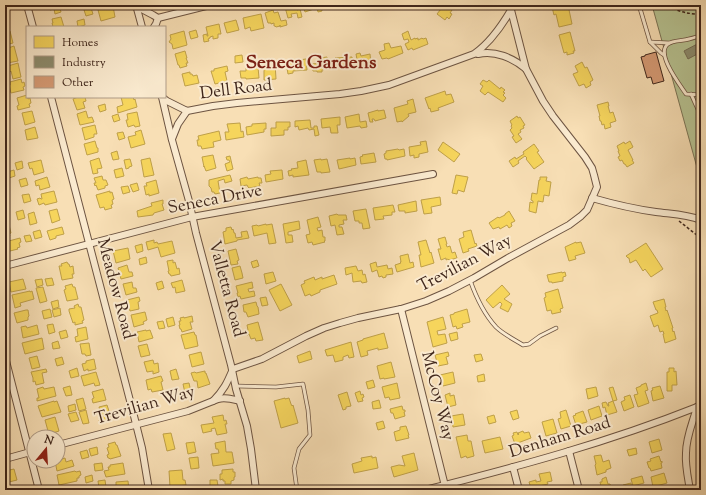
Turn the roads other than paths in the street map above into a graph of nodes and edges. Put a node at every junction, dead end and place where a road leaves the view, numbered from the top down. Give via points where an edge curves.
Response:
1 (27, 5) edge
2 (210, 5) edge
3 (639, 5) edge
4 (136, 6) edge
5 (511, 8) edge
6 (158, 18) junction
7 (33, 26) edge
8 (142, 26) edge
9 (155, 26) edge
10 (701, 35) edge
11 (650, 42) junction
12 (669, 43) junction
13 (474, 54) junction
14 (664, 55) junction
15 (526, 69) junction
16 (691, 94) junction
17 (701, 95) edge
18 (51, 98) edge
19 (162, 98) edge
20 (163, 98) edge
21 (187, 111) junction
22 (701, 116) edge
23 (172, 140) junction
24 (433, 174) dead end
25 (592, 198) junction
26 (192, 217) junction
27 (701, 220) edge
28 (89, 244) junction
29 (5, 266) edge
30 (470, 280) junction
31 (401, 309) junction
32 (556, 328) dead end
33 (5, 357) edge
34 (232, 369) junction
35 (236, 386) junction
36 (213, 401) junction
37 (240, 401) junction
38 (699, 405) edge
39 (136, 424) junction
40 (26, 431) edge
41 (66, 443) edge
42 (569, 452) junction
43 (26, 454) edge
44 (5, 459) edge
45 (513, 467) junction
46 (35, 469) edge
47 (446, 487) edge
48 (39, 490) edge
49 (149, 490) edge
50 (256, 490) edge
51 (297, 490) edge
52 (425, 490) edge
53 (519, 490) edge
54 (579, 490) edge
55 (690, 490) edge

1 - 7 street
2 - 6 street
3 - 11 lane
4 - 6 street
4 - 8 street
5 - 13 street, Dell Road via 498,31
5 - 15 street
6 - 9 street
10 - 12 lane
11 - 12 lane
11 - 14 lane
12 - 14 lane
13 - 15 street, Dell Road via 486,52 502,55 513,59
13 - 21 street, Dell Road via 390,84 361,91 237,103
14 - 16 lane via 675,79 686,94
15 - 25 street via 543,101 592,168 596,187
16 - 17 lane
16 - 22 lane
18 - 28 street, Meadow Road
19 - 23 street, Valletta Road
20 - 21 street, Dell Road
21 - 23 street, Dell Road via 178,124
23 - 26 street, Valletta Road
24 - 26 street, Seneca Drive
25 - 27 street via 638,210 676,214
25 - 30 street, Trevilian Way via 587,210 574,222
26 - 28 street, Seneca Drive
26 - 34 street, Valletta Road
28 - 29 street, Seneca Drive
28 - 39 street, Meadow Road
30 - 31 street, Trevilian Way via 426,301
30 - 32 lane via 474,294 497,328 523,345
31 - 34 street, Trevilian Way via 340,322 262,359
31 - 47 street, McCoy Way
33 - 40 street
34 - 35 street, Valletta Road
34 - 36 street via 226,385
35 - 37 street, Valletta Road
35 - 51 lane via 276,387 303,384 310,435 299,449 294,468
36 - 37 street, Trevilian Way via 224,398
36 - 39 street, Trevilian Way via 188,411
37 - 50 street, Valletta Road via 247,426
38 - 42 street, Denham Road
38 - 55 street via 686,451
39 - 41 street, Trevilian Way
39 - 49 street, Meadow Road
42 - 45 street, Denham Road
42 - 54 street
43 - 44 street
45 - 47 street, Denham Road
45 - 53 street
46 - 48 street
47 - 52 street, Denham Road

